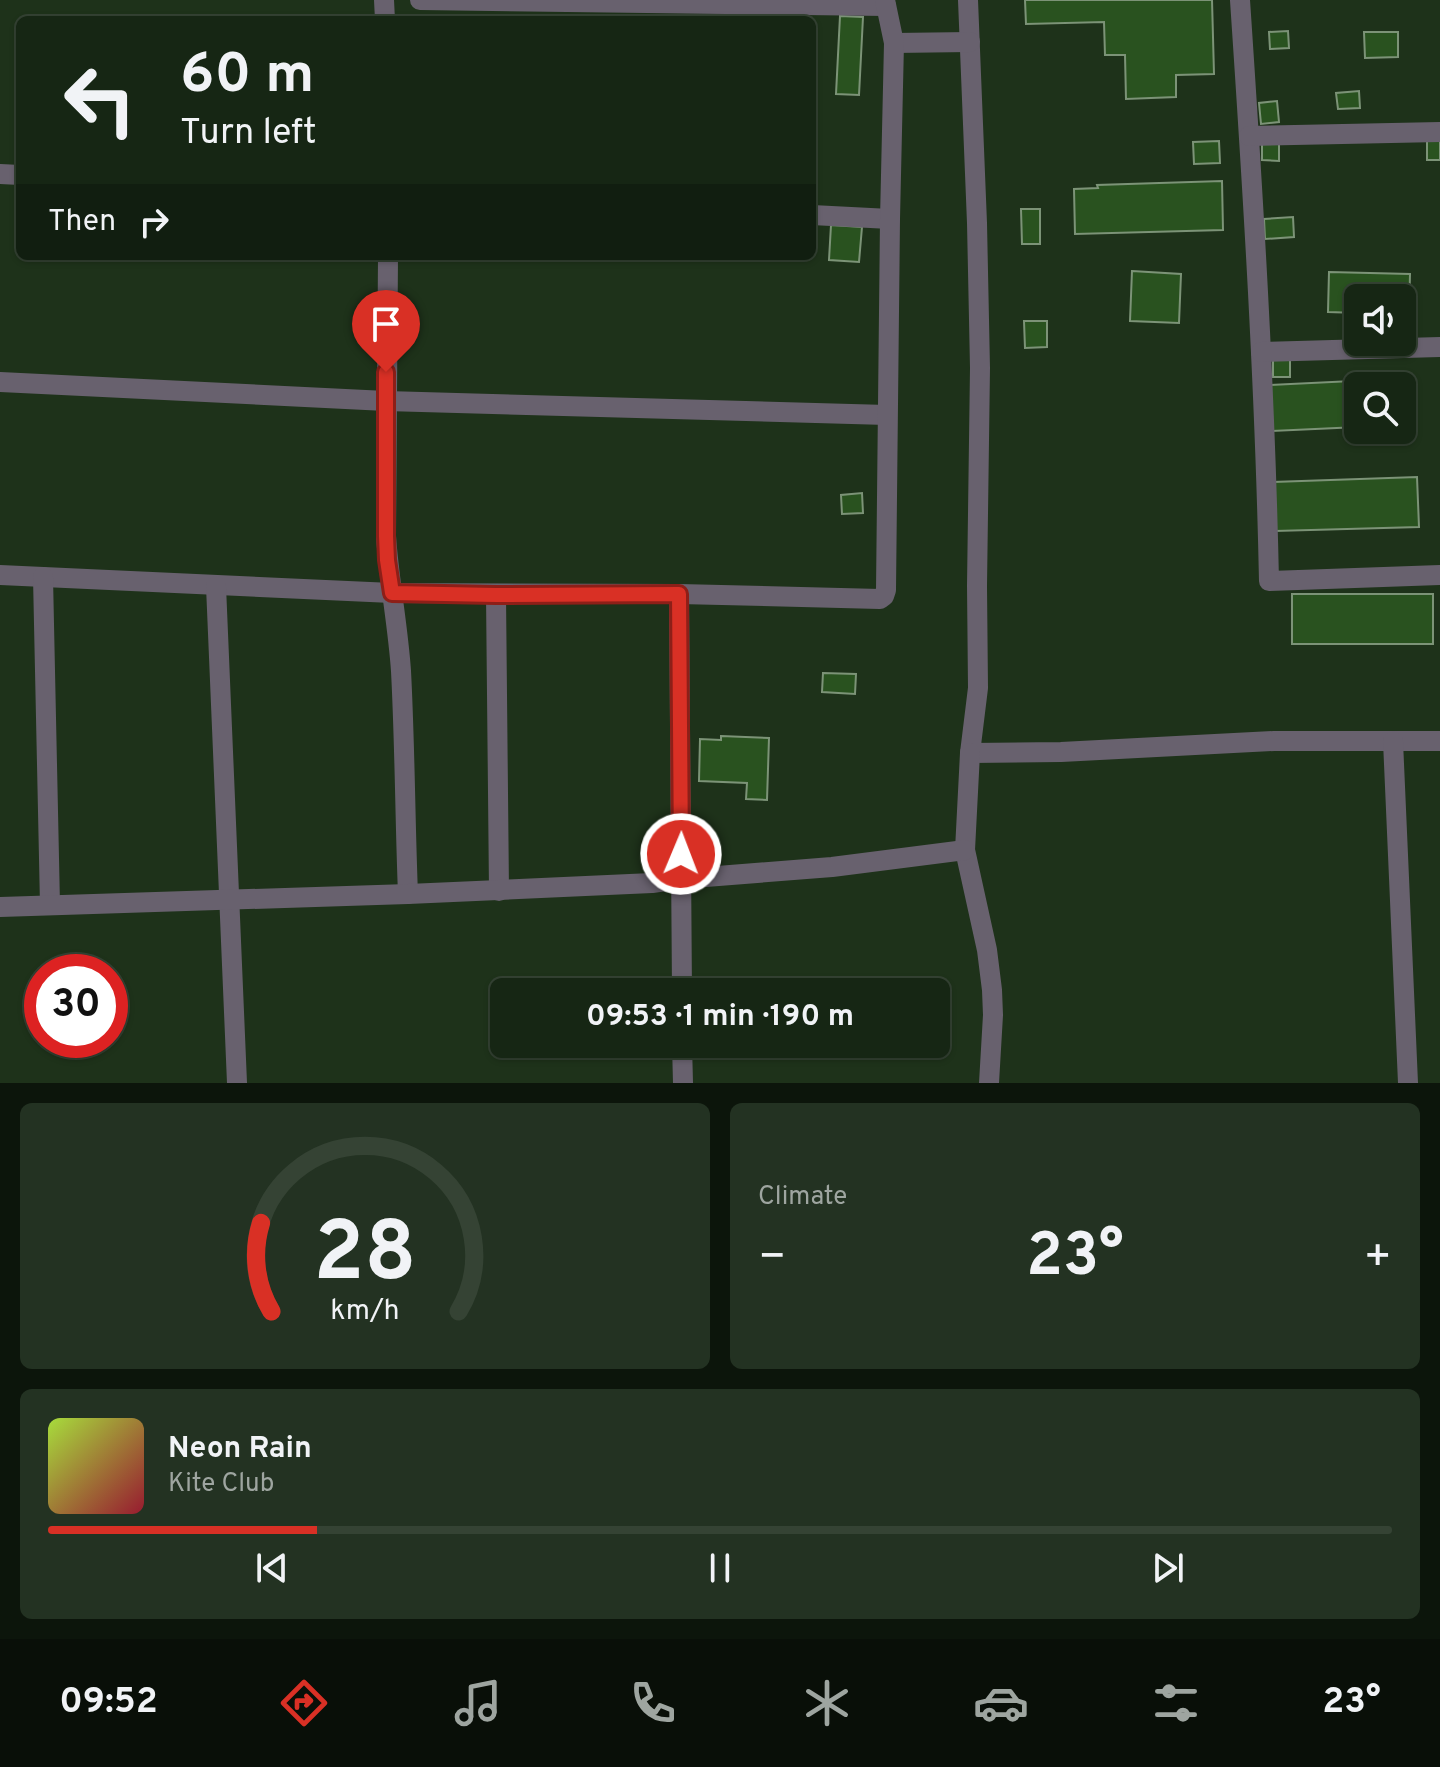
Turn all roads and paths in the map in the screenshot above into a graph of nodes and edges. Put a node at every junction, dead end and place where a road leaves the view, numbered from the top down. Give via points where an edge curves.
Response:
1 (420, 0) edge
2 (968, 0) edge
3 (1240, 0) edge
4 (886, 3) edge
5 (970, 42) junction
6 (894, 43) junction
7 (1440, 132) edge
8 (1249, 136) junction
9 (816, 215) edge
10 (890, 219) junction
11 (388, 260) edge
12 (1440, 347) edge
13 (1261, 352) junction
14 (0, 382) edge
15 (386, 401) junction
16 (887, 415) junction
17 (0, 575) edge
18 (1440, 575) edge
19 (43, 577) junction
20 (216, 586) junction
21 (392, 593) junction
22 (679, 594) junction
23 (496, 595) junction
24 (1393, 741) junction
25 (1440, 741) edge
26 (970, 753) junction
27 (965, 850) junction
28 (680, 879) junction
29 (499, 891) junction
30 (408, 894) junction
31 (231, 900) junction
32 (50, 905) junction
33 (0, 907) edge
34 (682, 978) edge
35 (682, 1058) edge
36 (237, 1083) edge
37 (683, 1083) edge
38 (989, 1083) edge
39 (1408, 1083) edge

1 - 4 street
2 - 5 street
3 - 8 street
4 - 6 street
5 - 6 street
5 - 26 street via 980,368 978,688
6 - 10 street
7 - 8 street
8 - 13 street
9 - 10 street
10 - 16 street
11 - 15 street
12 - 13 street
13 - 18 street via 1269,581
14 - 15 street
15 - 16 street
15 - 21 street via 386,536
16 - 22 street via 884,596
17 - 19 street
19 - 20 street
19 - 32 street
20 - 21 street
20 - 31 street
21 - 23 street
21 - 30 street via 401,673
22 - 23 street
22 - 28 street
23 - 29 street
24 - 25 street
24 - 26 street
24 - 39 street
26 - 27 street
27 - 28 street
27 - 38 street via 992,990
28 - 29 street
28 - 34 street
29 - 30 street
30 - 31 street
31 - 32 street
31 - 36 street
32 - 33 street
35 - 37 street

